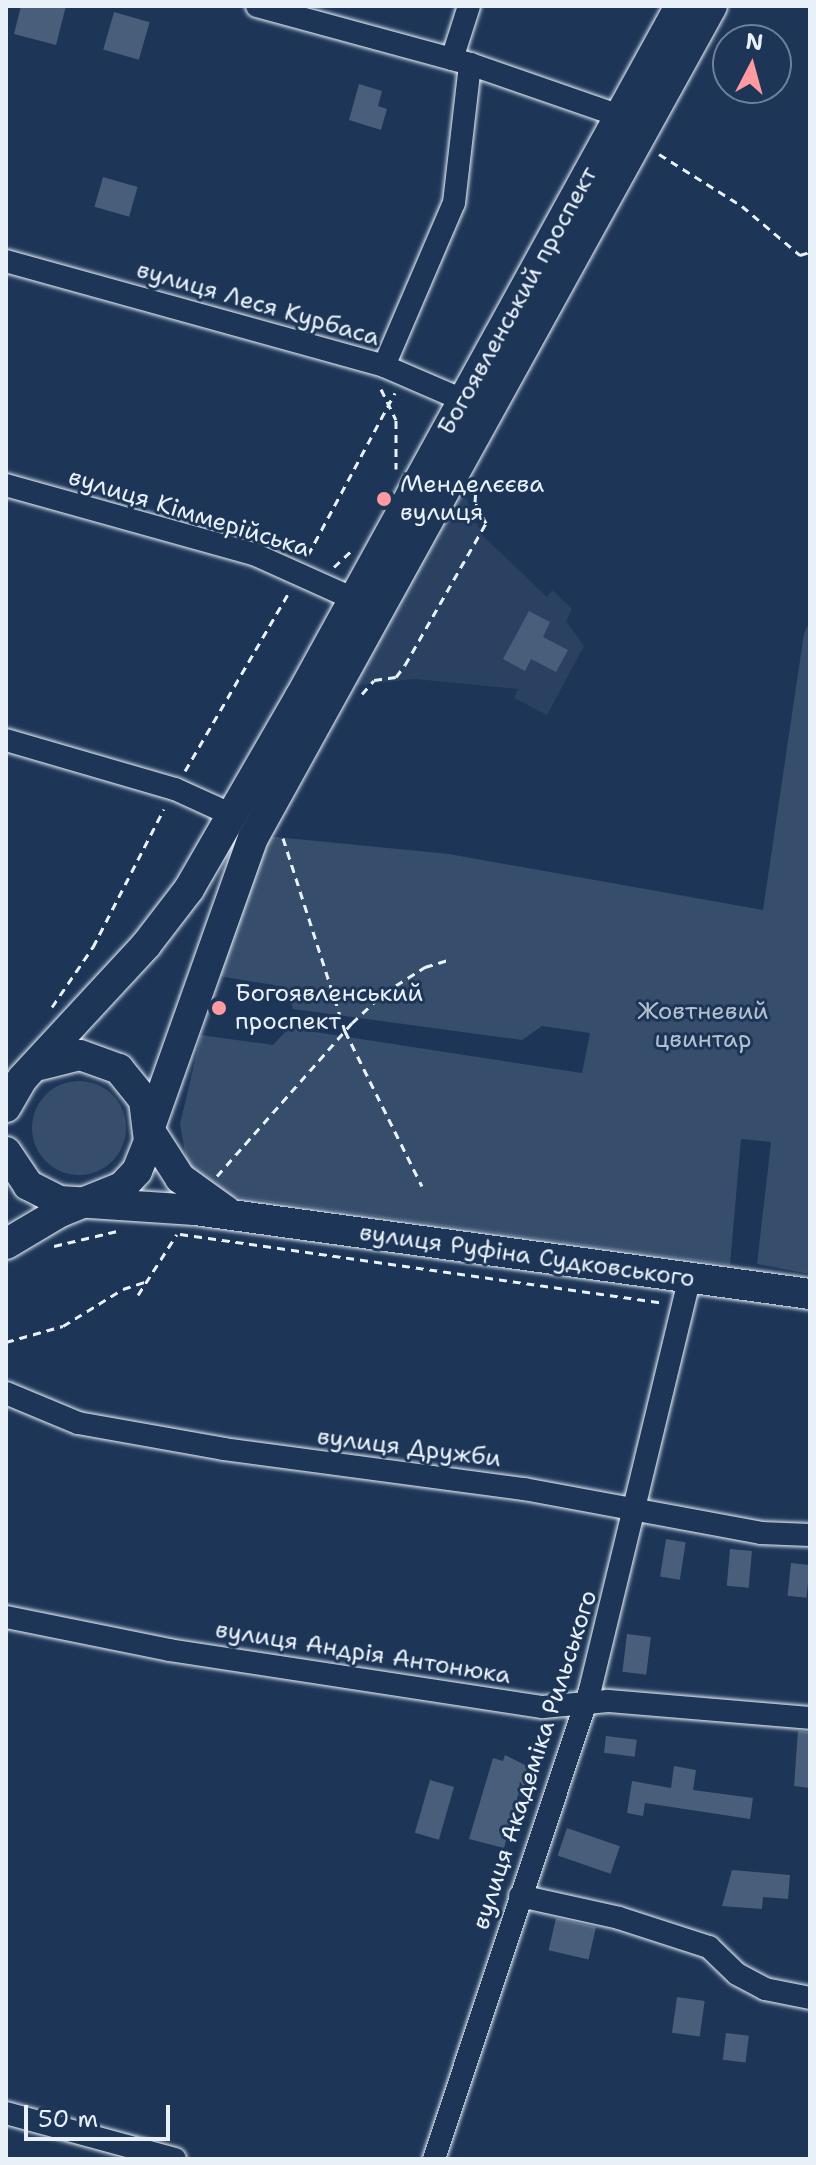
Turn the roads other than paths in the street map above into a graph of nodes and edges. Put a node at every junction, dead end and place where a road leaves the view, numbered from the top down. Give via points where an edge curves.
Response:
1 (257, 6) edge
2 (469, 6) edge
3 (680, 6) edge
4 (712, 6) edge
5 (461, 62) junction
6 (620, 116) junction
7 (6, 261) edge
8 (389, 375) junction
9 (477, 406) junction
10 (6, 485) edge
11 (354, 599) junction
12 (6, 740) edge
13 (232, 815) junction
14 (40, 1065) junction
15 (6, 1107) edge
16 (150, 1129) junction
17 (6, 1152) edge
18 (6, 1183) edge
19 (36, 1191) junction
20 (86, 1202) junction
21 (191, 1213) junction
22 (6, 1244) edge
23 (688, 1292) junction
24 (810, 1294) edge
25 (6, 1393) edge
26 (637, 1508) junction
27 (810, 1535) edge
28 (6, 1617) edge
29 (583, 1704) junction
30 (810, 1718) edge
31 (520, 1896) junction
32 (810, 1998) edge
33 (6, 2113) edge
34 (175, 2159) edge
35 (434, 2159) edge

1 - 5 street
2 - 5 street
3 - 6 main road, Богоявленський проспект
4 - 9 main road, Богоявленський проспект
5 - 6 street
5 - 8 street via 454,203
6 - 9 main road, Богоявленський проспект
7 - 8 street, вулиця Леся Курбаса
8 - 9 street, вулиця Леся Курбаса
9 - 11 main road, Богоявленський проспект
9 - 16 main road, Богоявленський проспект via 253,838
10 - 11 street, вулиця Кіммерійська via 299,571
11 - 13 main road, Богоявленський проспект
12 - 13 street via 175,789
13 - 14 main road, Богоявленський проспект via 189,889 155,934
14 - 15 main road, Богоявленський проспект via 22,1079
14 - 16 main road, вулиця Руфіна Судковського via 66,1056 107,1062 138,1088
16 - 20 main road, Богоявленський проспект via 142,1162 130,1180 113,1193
16 - 21 main road, вулиця Руфіна Судковського
17 - 19 main road
18 - 19 street, вулиця Руфіна Судковського
19 - 20 main road, вулиця Руфіна Судковського via 60,1201
20 - 21 main road, вулиця Руфіна Судковського
20 - 22 main road, Богоявленський проспект
21 - 23 main road, вулиця Руфіна Судковського via 243,1217
23 - 24 main road, вулиця Руфіна Судковського
23 - 26 street, вулиця Академіка Рильського
25 - 26 street, вулиця Дружби via 78,1423
26 - 27 street, вулиця Дружби via 761,1533
26 - 29 street, вулиця Академіка Рильського
28 - 29 street, вулиця Андрія Антонюка via 169,1650 491,1700 543,1707
29 - 30 street, вулиця Андрія Антонюка via 608,1701
29 - 31 street, вулиця Академіка Рильського
31 - 32 street via 619,1918 709,1947 737,1974 765,1989
31 - 35 street, вулиця Академіка Рильського
33 - 34 street

